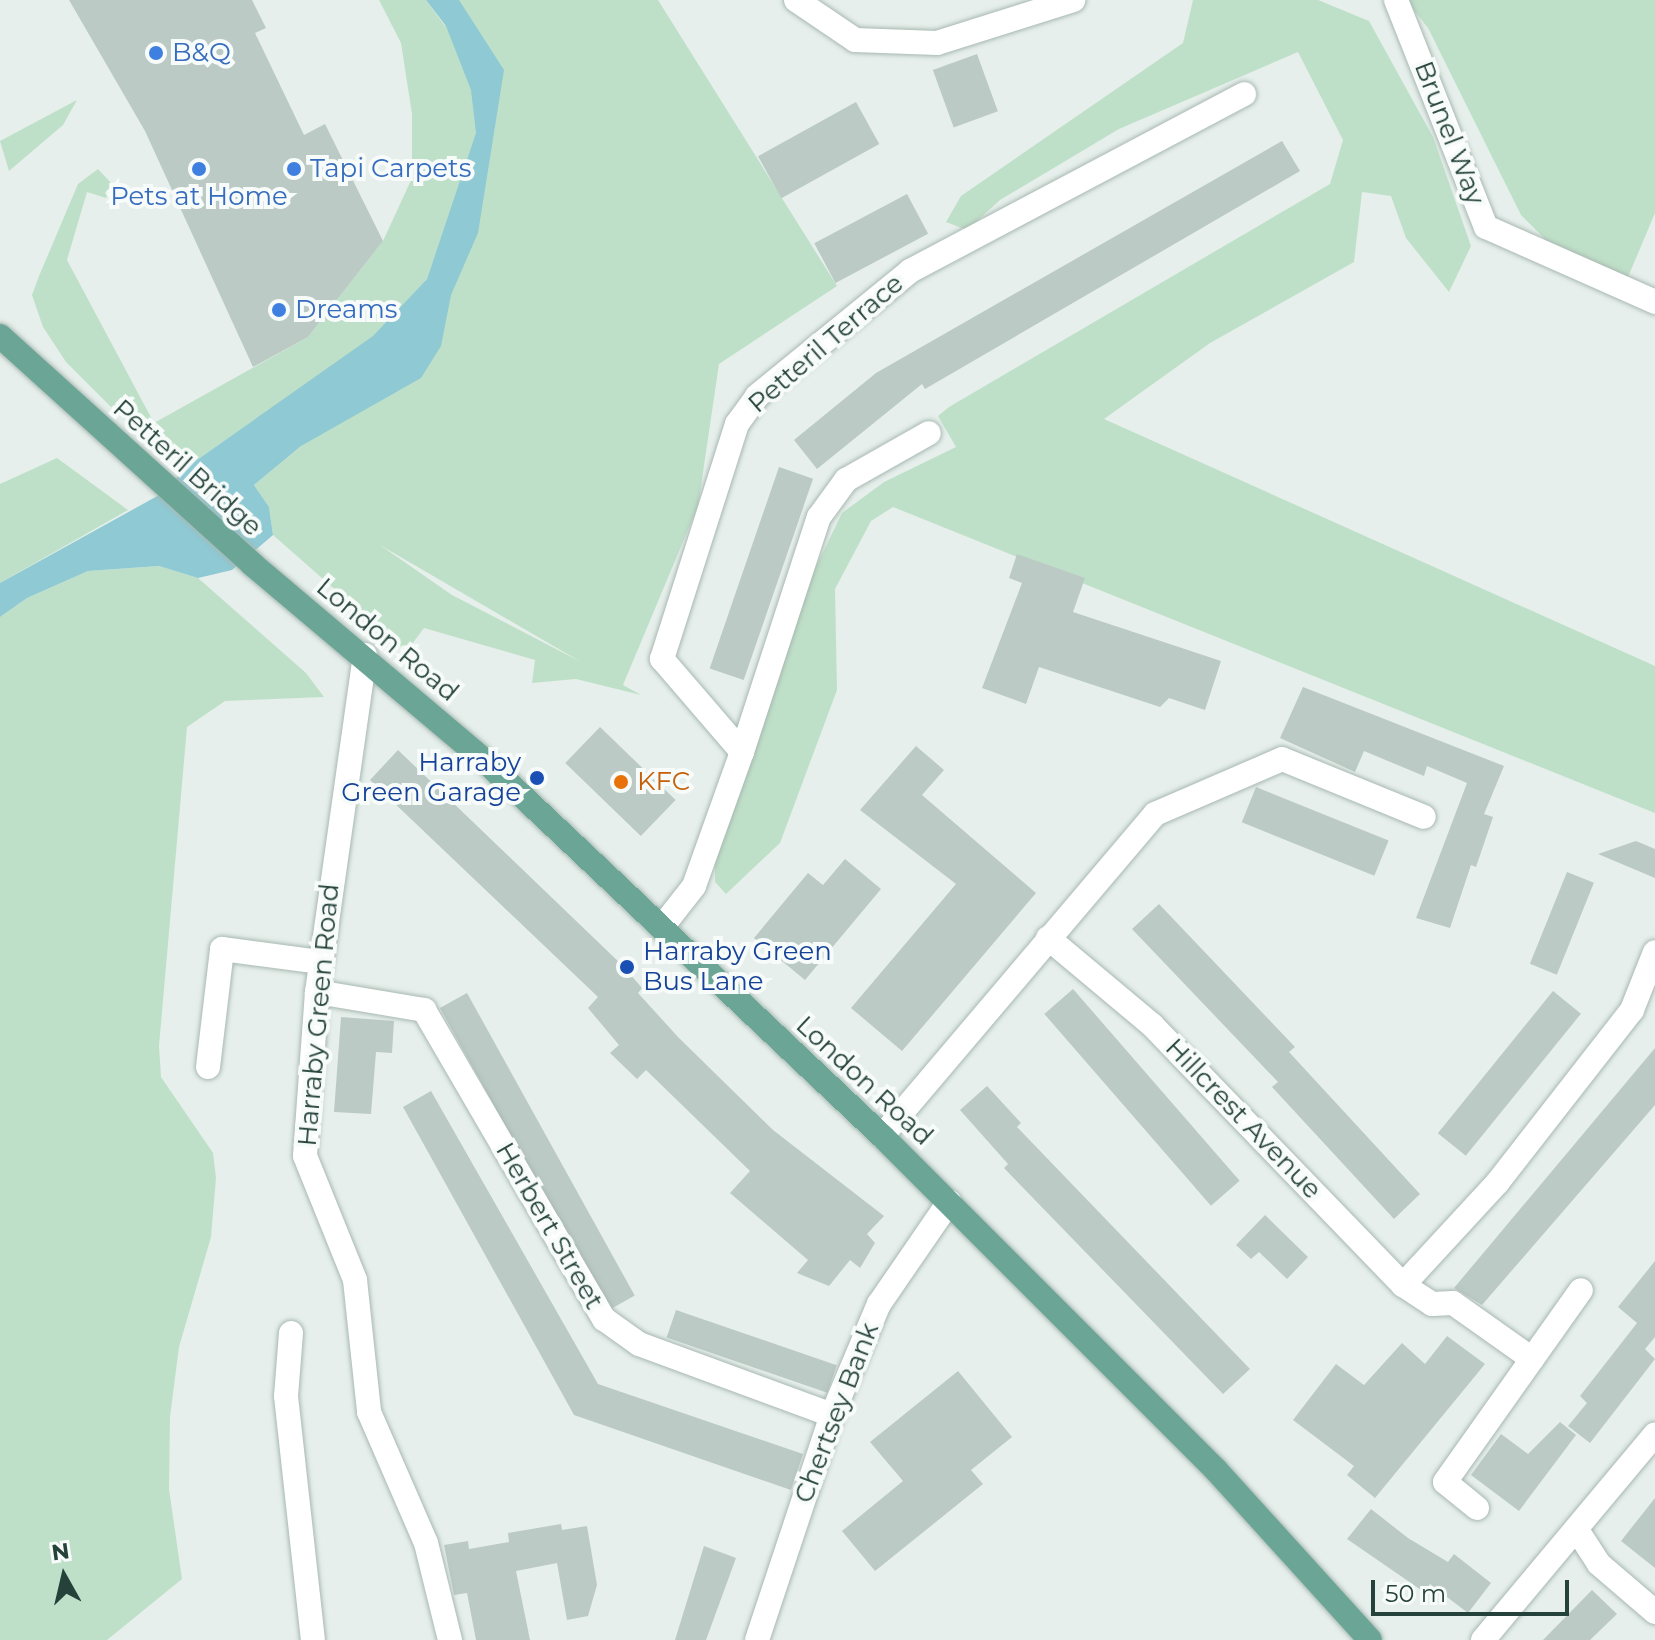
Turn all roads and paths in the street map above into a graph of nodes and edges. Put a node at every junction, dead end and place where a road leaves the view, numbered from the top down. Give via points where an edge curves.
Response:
1 (796, 0) edge
2 (1073, 0) edge
3 (1396, 0) edge
4 (1244, 94) dead end
5 (1655, 302) edge
6 (0, 336) edge
7 (929, 433) dead end
8 (252, 564) joint
9 (365, 655) junction
10 (742, 752) junction
11 (1424, 817) dead end
12 (662, 927) junction
13 (1048, 938) junction
14 (1655, 952) edge
15 (321, 962) junction
16 (317, 992) junction
17 (208, 1067) dead end
18 (882, 1136) junction
19 (949, 1202) junction
20 (1403, 1285) junction
21 (1581, 1290) dead end
22 (291, 1333) dead end
23 (1532, 1359) junction
24 (832, 1415) junction
25 (1654, 1438) edge
26 (1477, 1508) dead end
27 (1577, 1530) junction
28 (1655, 1612) edge
29 (313, 1640) edge
30 (450, 1640) edge
31 (757, 1640) edge
32 (1370, 1640) edge
33 (1483, 1640) edge

1 - 2 street via 855,40 937,43
3 - 5 street, Brunel Way via 1486,227
4 - 10 street, Petteril Terrace via 910,271 757,396 737,424 662,659
6 - 8 main road, Petteril Bridge
7 - 10 street via 846,480 819,517
8 - 9 main road, London Road
9 - 12 main road, London Road
9 - 15 street, Harraby Green Road
10 - 12 street via 694,886
11 - 13 street via 1282,759 1155,814
12 - 18 main road, London Road
13 - 18 street
13 - 20 street, Hillcrest Avenue via 1152,1025
14 - 20 street via 1632,1010 1498,1182
15 - 16 street, Harraby Green Road
15 - 17 street via 222,949
16 - 24 street, Herbert Street via 424,1010 604,1319 639,1344
16 - 30 street, Harraby Green Road via 305,1156 355,1280 369,1412 426,1543
18 - 19 main road, London Road
19 - 24 street, Chertsey Bank via 879,1304
19 - 32 main road, London Road via 1216,1470
20 - 23 street, Hillcrest Avenue via 1432,1304 1453,1303
21 - 23 street
22 - 29 street via 286,1396
23 - 26 street via 1445,1482
24 - 31 street, Chertsey Bank
25 - 27 street
27 - 28 street via 1599,1564
27 - 33 street

